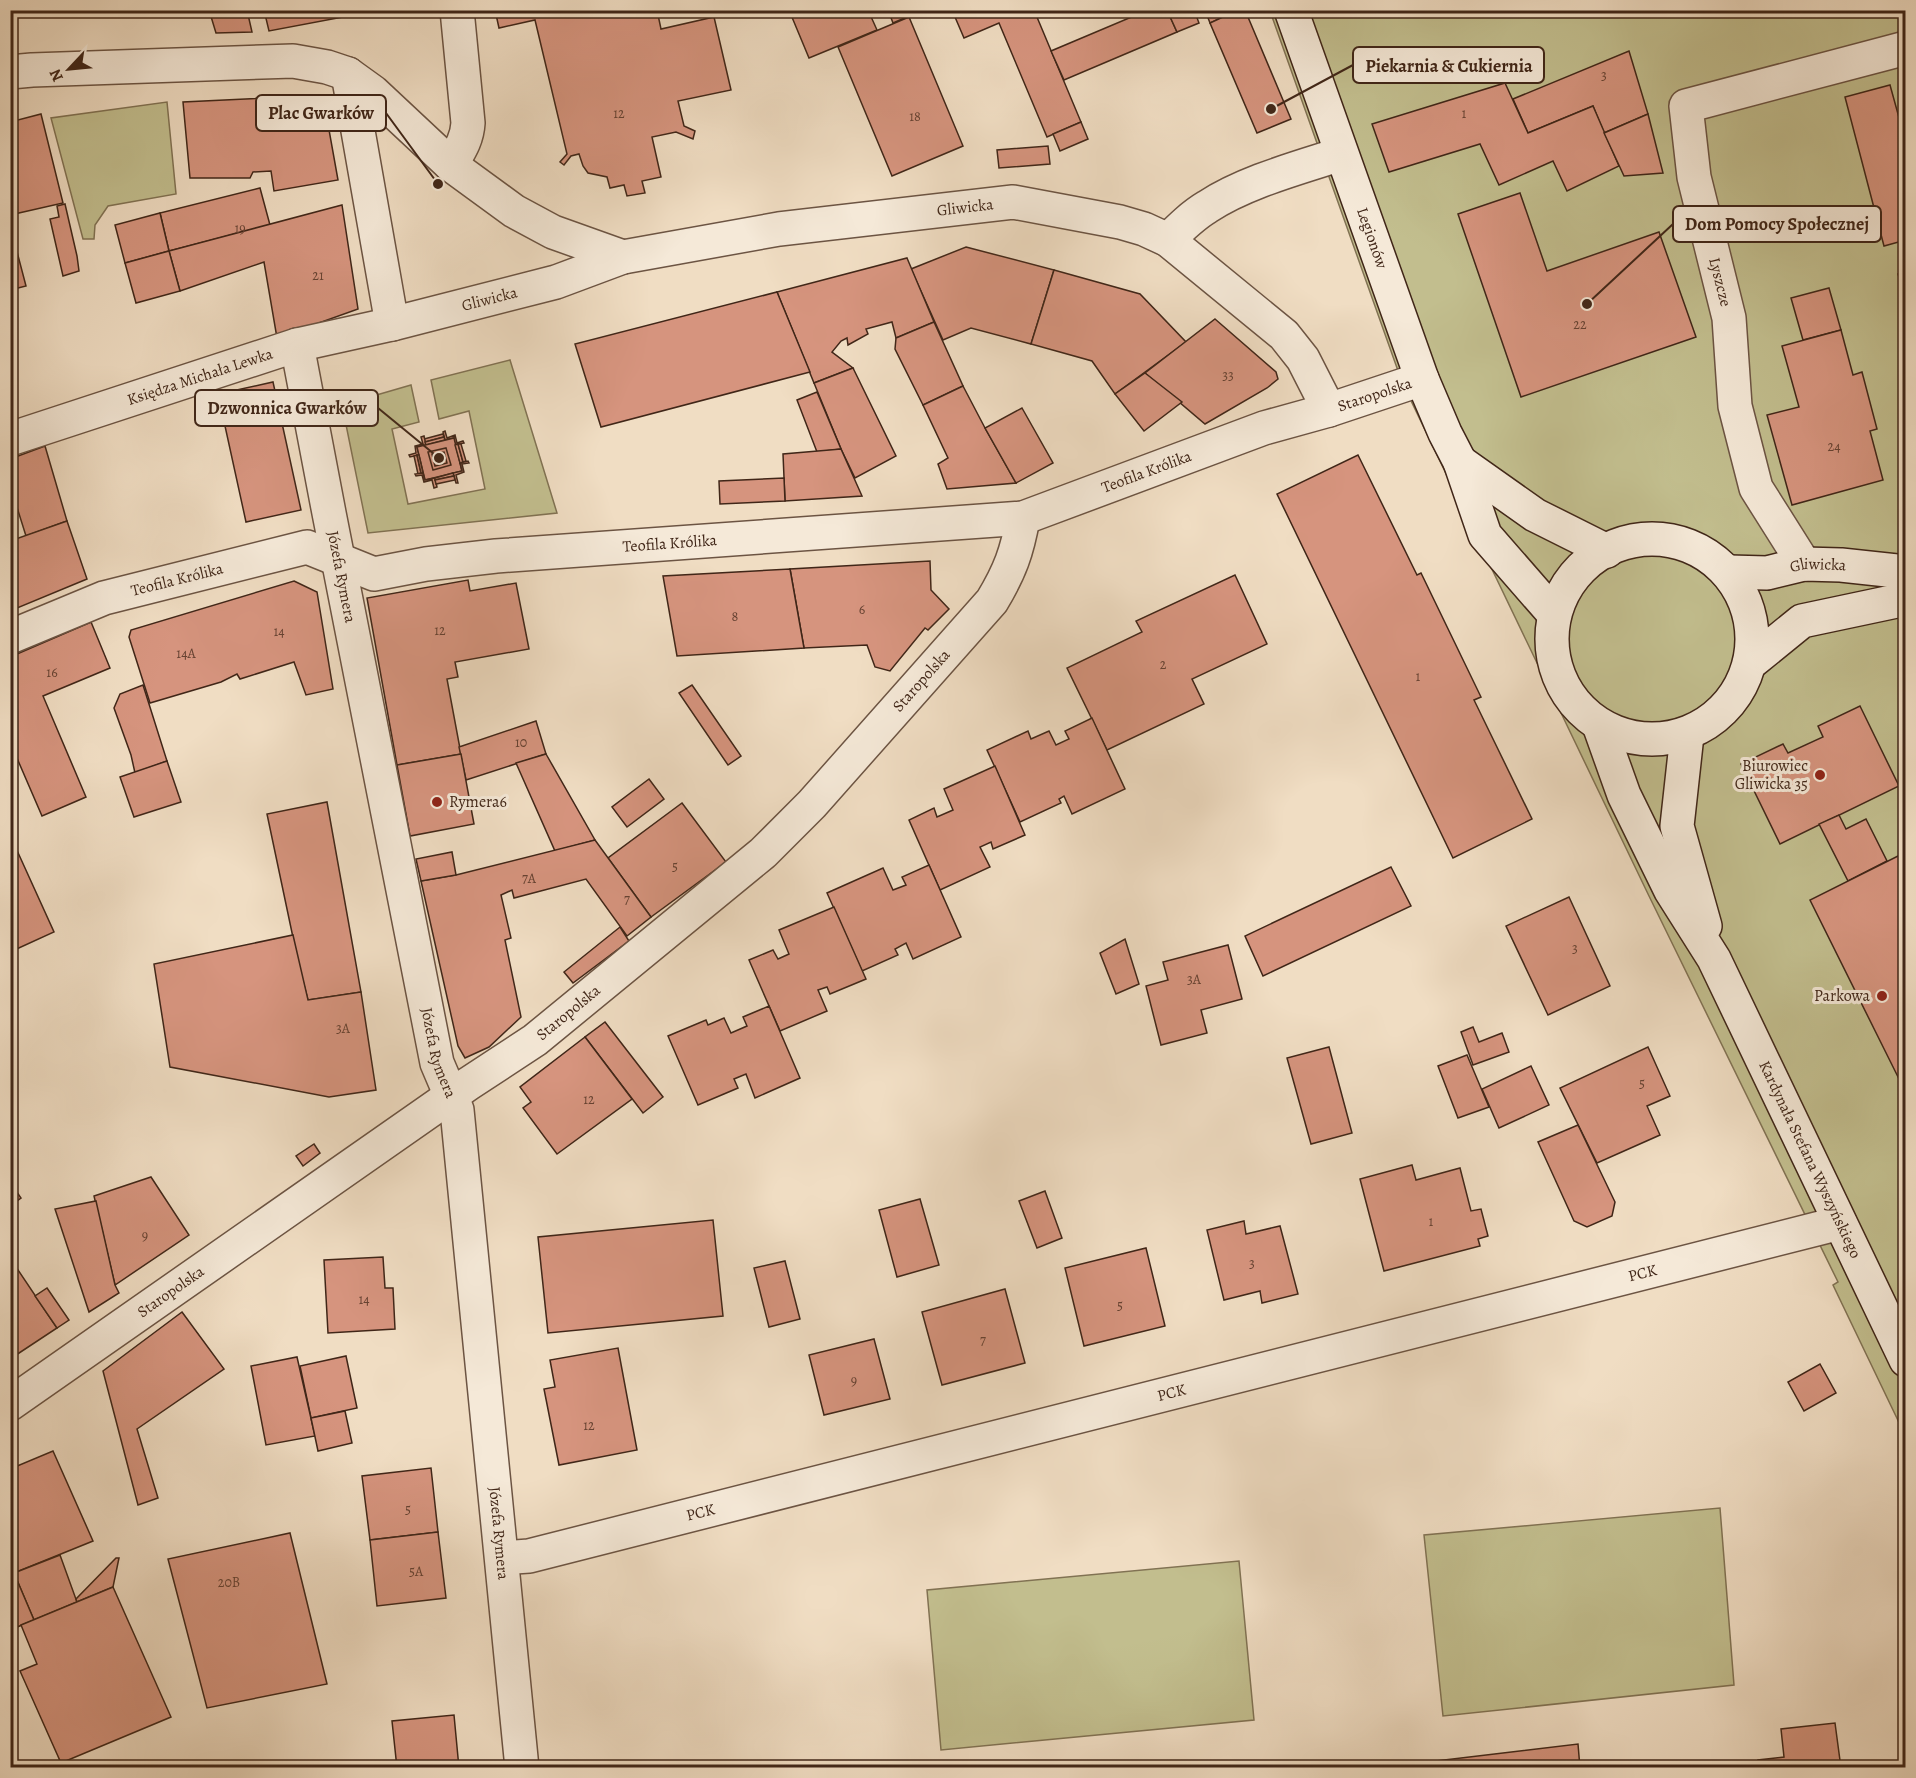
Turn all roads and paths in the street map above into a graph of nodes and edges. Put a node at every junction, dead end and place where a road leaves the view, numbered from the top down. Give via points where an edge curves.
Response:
1 (457, 10) edge
2 (1291, 10) edge
3 (1905, 48) edge
4 (10, 72) edge
5 (348, 74) junction
6 (1341, 154) junction
7 (450, 165) junction
8 (1168, 240) junction
9 (623, 257) junction
10 (392, 324) junction
11 (297, 345) junction
12 (1422, 379) junction
13 (1329, 410) junction
14 (10, 439) edge
15 (1460, 462) junction
16 (1023, 518) junction
17 (1607, 551) junction
18 (338, 558) junction
19 (1804, 564) junction
20 (1729, 572) junction
21 (1905, 572) edge
22 (1905, 599) edge
23 (1552, 613) junction
24 (10, 637) edge
25 (1754, 660) junction
26 (1599, 725) junction
27 (1687, 735) junction
28 (1714, 959) junction
29 (452, 1095) junction
30 (1840, 1223) junction
31 (1905, 1360) edge
32 (10, 1404) edge
33 (502, 1558) junction
34 (522, 1767) edge

1 - 7 street via 468,123 463,144
2 - 6 street, Legionów
3 - 19 street, Lyszcze via 1686,106 1694,177 1729,318 1735,406 1756,488
4 - 5 street via 293,62
5 - 7 street via 373,92
5 - 10 street
6 - 8 street via 1233,193 1208,206
6 - 12 street, Legionów
7 - 9 street via 514,211 553,232
8 - 9 street, Gliwicka via 1120,222 1013,202 779,229
8 - 13 street, Gliwicka via 1284,335 1303,359
9 - 10 street, Gliwicka via 556,282
10 - 11 street, Księdza Michała Lewka
11 - 14 street, Księdza Michała Lewka
11 - 18 street, Józefa Rymera
12 - 13 street, Staropolska
12 - 15 street, Legionów
13 - 16 street, Teofila Królika via 1264,428
15 - 17 street, Legionów via 1535,515
15 - 23 street, Legionów via 1485,535
16 - 18 street, Teofila Królika via 496,556 374,574
16 - 29 street, Staropolska via 1017,549 992,601 812,804 763,853 535,1040
17 - 20 street via 1641,540 1672,540 1704,552
17 - 23 street via 1566,583
18 - 24 street, Teofila Królika via 307,546 104,598
18 - 29 street, Józefa Rymera via 437,1063
19 - 20 street, Gliwicka via 1767,573
19 - 21 street, Gliwicka
20 - 25 street via 1748,613
22 - 25 street via 1802,621
23 - 26 street via 1551,650 1566,690
25 - 27 street via 1722,713
26 - 27 street via 1641,741
26 - 28 street, Kardynała Stefana Wyszyńskiego via 1624,795 1671,891
27 - 28 street, Kardynała Stefana Wyszyńskiego via 1677,826
28 - 30 street, Kardynała Stefana Wyszyńskiego
29 - 32 street, Staropolska
29 - 33 street, Józefa Rymera via 457,1110
30 - 31 street, Kardynała Stefana Wyszyńskiego
30 - 33 street, PCK via 529,1556
33 - 34 street, Józefa Rymera

